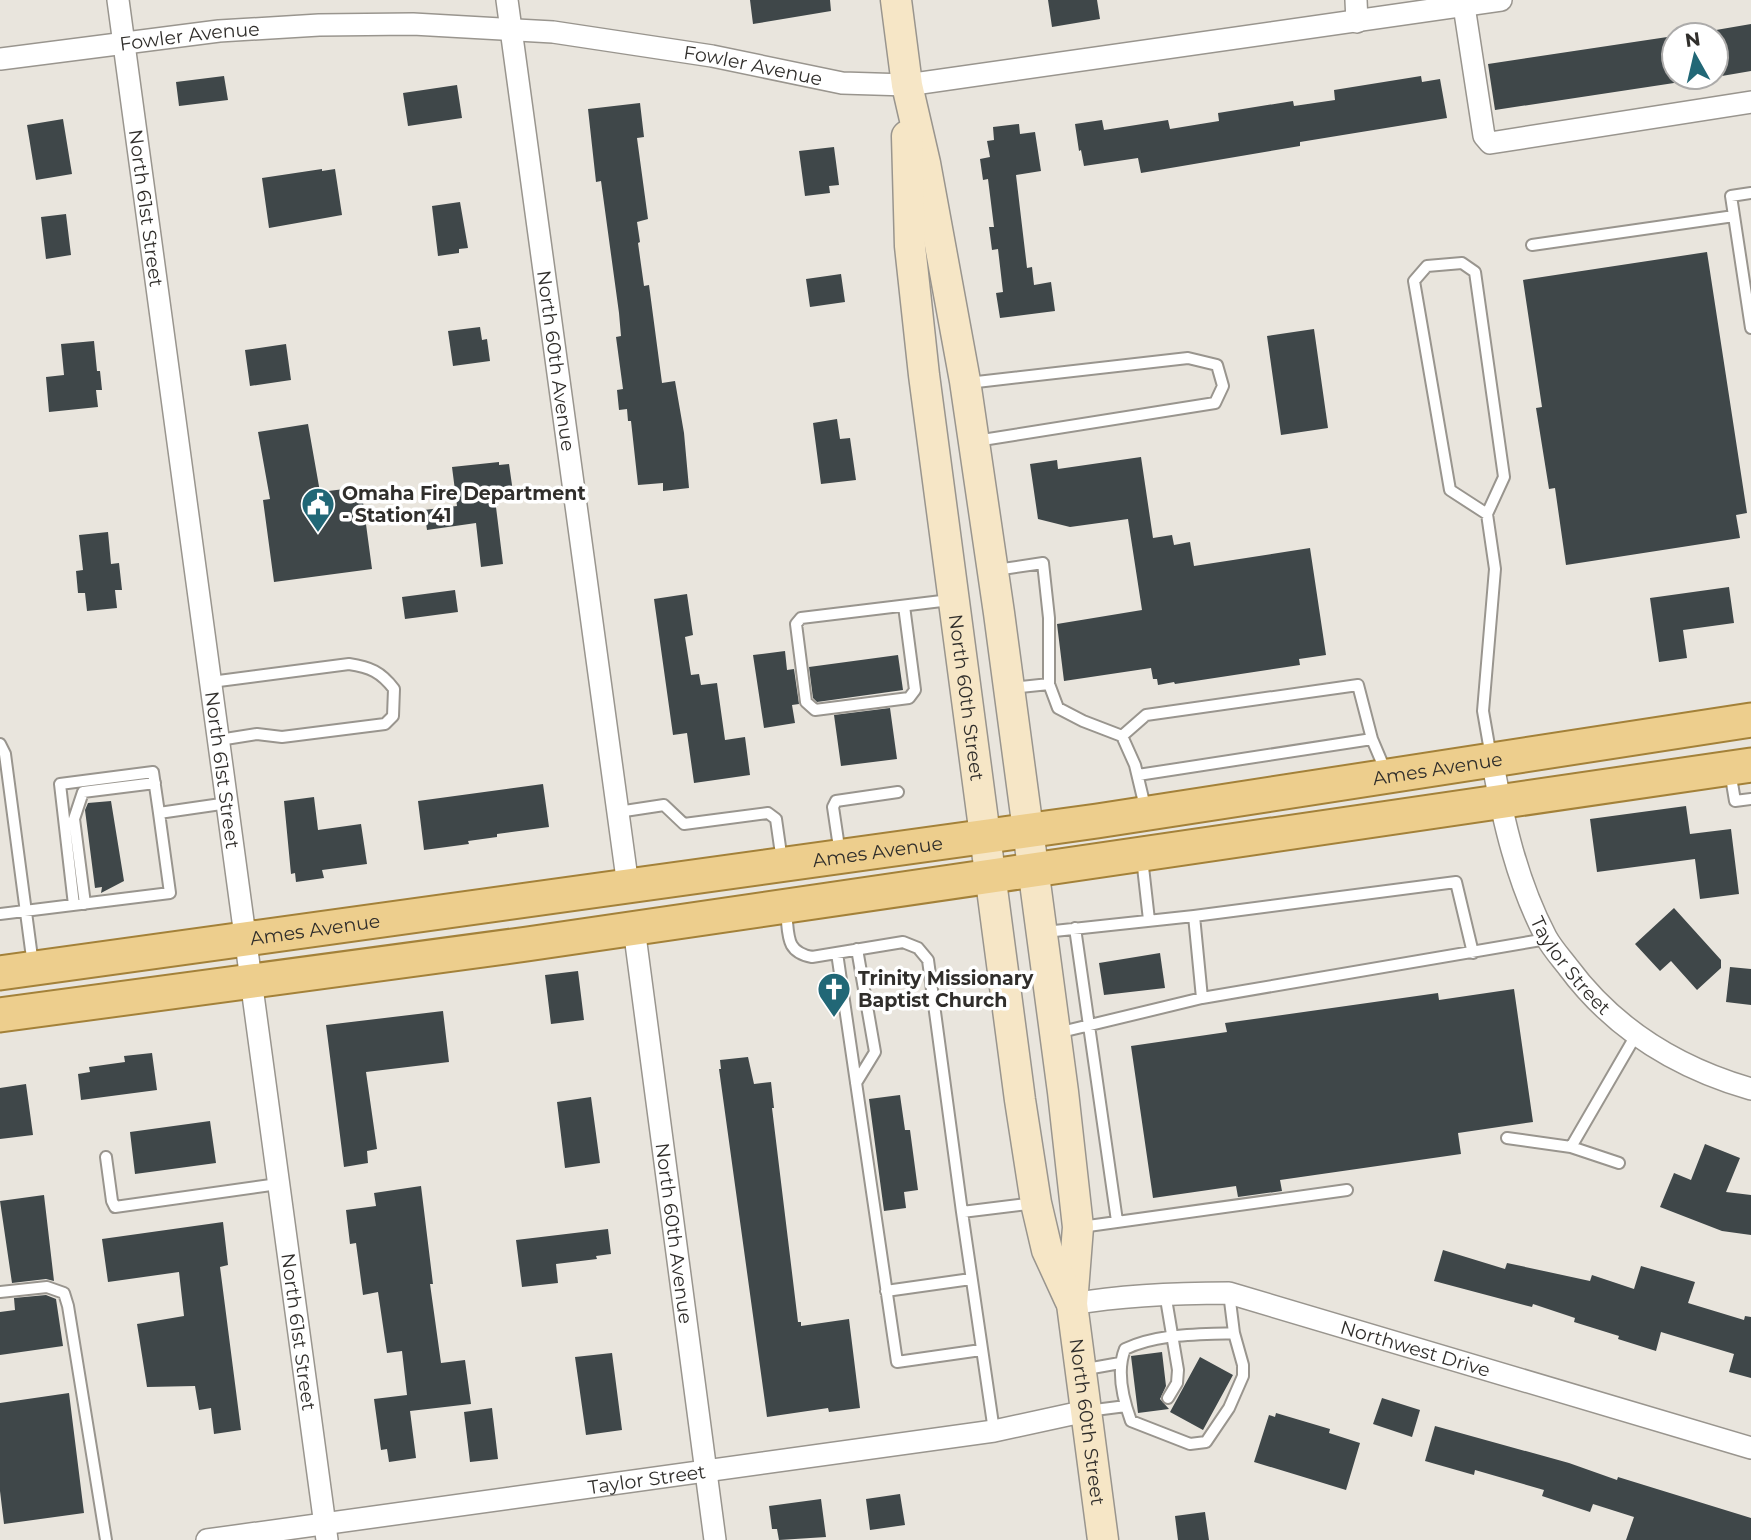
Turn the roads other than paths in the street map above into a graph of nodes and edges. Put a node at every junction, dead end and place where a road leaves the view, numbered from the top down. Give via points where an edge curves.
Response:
1 (118, 0) edge
2 (507, 0) edge
3 (896, 0) edge
4 (1356, 0) edge
5 (1501, 0) edge
6 (1464, 6) junction
7 (1357, 22) junction
8 (511, 29) junction
9 (124, 43) junction
10 (0, 59) edge
11 (907, 85) junction
12 (1751, 102) edge
13 (1751, 193) edge
14 (1734, 216) junction
15 (1532, 245) dead end
16 (1747, 270) edge
17 (1751, 328) edge
18 (965, 383) junction
19 (974, 442) junction
20 (1487, 514) junction
21 (993, 570) junction
22 (953, 600) junction
23 (904, 606) junction
24 (211, 682) junction
25 (1048, 684) junction
26 (1009, 688) junction
27 (1751, 720) edge
28 (1122, 736) junction
29 (1373, 739) junction
30 (219, 740) junction
31 (1, 745) edge
32 (1492, 760) junction
33 (1740, 766) edge
34 (1138, 775) junction
35 (1387, 775) junction
36 (155, 783) junction
37 (898, 792) dead end
38 (1751, 799) edge
39 (228, 803) junction
40 (1500, 803) junction
41 (0, 809) edge
42 (13, 810) junction
43 (618, 812) junction
44 (159, 813) junction
45 (1146, 813) junction
46 (1027, 831) junction
47 (985, 837) junction
48 (1141, 855) junction
49 (840, 857) junction
50 (783, 865) junction
51 (1033, 870) junction
52 (992, 876) junction
53 (628, 886) junction
54 (80, 905) junction
55 (785, 906) junction
56 (27, 911) junction
57 (0, 914) edge
58 (1194, 916) junction
59 (1149, 920) junction
60 (634, 928) junction
61 (1075, 928) junction
62 (1041, 933) junction
63 (1547, 939) junction
64 (247, 940) junction
65 (858, 949) junction
66 (837, 953) junction
67 (1473, 953) junction
68 (33, 968) junction
69 (0, 973) edge
70 (251, 981) junction
71 (1202, 998) junction
72 (0, 1015) edge
73 (1088, 1026) junction
74 (1054, 1034) junction
75 (1636, 1035) junction
76 (856, 1083) junction
77 (1751, 1089) edge
78 (1507, 1138) dead end
79 (1571, 1147) junction
80 (106, 1157) dead end
81 (1619, 1163) dead end
82 (278, 1184) junction
83 (1347, 1190) dead end
84 (1036, 1203) junction
85 (962, 1212) junction
86 (1116, 1221) junction
87 (1078, 1227) junction
88 (971, 1279) junction
89 (886, 1291) junction
90 (0, 1292) edge
91 (1165, 1293) junction
92 (1229, 1293) junction
93 (1072, 1304) junction
94 (1234, 1333) junction
95 (1174, 1336) junction
96 (981, 1350) junction
97 (1120, 1363) junction
98 (1081, 1370) junction
99 (1178, 1370) junction
100 (1164, 1372) dead end
101 (1168, 1398) dead end
102 (1126, 1406) junction
103 (1086, 1411) junction
104 (994, 1431) junction
105 (1751, 1448) edge
106 (706, 1472) junction
107 (326, 1532) edge
108 (106, 1540) edge
109 (207, 1540) edge
110 (715, 1540) edge
111 (1102, 1540) edge

1 - 9 street, North 61st Street
2 - 8 street, North 60th Avenue
3 - 11 main road, North 60th Street
4 - 7 street
5 - 6 street, Fowler Avenue
6 - 7 street, Fowler Avenue
6 - 12 street via 1484,136 1490,143
7 - 11 street, Fowler Avenue
8 - 9 street, Fowler Avenue via 319,25
8 - 11 street, Fowler Avenue via 712,55 842,83
8 - 43 street, North 60th Avenue
9 - 10 street, Fowler Avenue
9 - 24 street, North 61st Street
11 - 18 main road, North 60th Street
11 - 22 main road, North 60th Street via 910,246
13 - 14 lane via 1731,196
14 - 15 lane
14 - 16 lane
16 - 17 lane
18 - 19 main road, North 60th Street
18 - 19 lane via 1188,358 1217,365 1223,386 1215,403
19 - 21 main road, North 60th Street
20 - 20 lane via 1504,477 1475,272 1462,263 1427,265 1413,281 1450,490
20 - 32 lane via 1495,569 1483,710
21 - 25 lane via 1043,563 1049,618
21 - 26 main road, North 60th Street
22 - 23 lane
22 - 47 main road, North 60th Street
23 - 23 lane via 801,618 796,624 806,702 815,710 909,698 915,690
24 - 30 street, North 61st Street
24 - 30 lane via 349,664 369,667 394,689 393,716 385,724
25 - 26 lane
25 - 28 lane via 1058,708
26 - 46 main road, North 60th Street
27 - 32 main road, Ames Avenue
28 - 29 lane via 1146,715 1358,685
28 - 34 lane
29 - 34 lane
29 - 35 lane
30 - 39 street, North 61st Street
31 - 42 lane
32 - 35 main road, Ames Avenue
32 - 40 street, Taylor Street
33 - 38 lane via 1735,801
33 - 40 main road
34 - 45 lane
35 - 45 main road, Ames Avenue
36 - 44 lane
36 - 54 lane via 83,792 74,819
36 - 54 lane via 153,772 60,784
37 - 49 lane via 836,801
39 - 44 lane
39 - 64 street, North 61st Street
40 - 48 main road
40 - 63 street, Taylor Street via 1518,868
41 - 42 lane
42 - 56 lane
43 - 50 lane via 664,805 684,824 768,813 776,819
43 - 53 street, North 60th Avenue
44 - 54 lane via 170,893
45 - 46 main road, Ames Avenue
46 - 47 main road, Ames Avenue
46 - 51 main road, North 60th Street
47 - 49 main road, Ames Avenue
47 - 52 main road, North 60th Street
48 - 51 main road
48 - 59 lane
49 - 50 main road, Ames Avenue
50 - 53 main road, Ames Avenue
51 - 52 main road
51 - 62 main road, North 60th Street
52 - 55 main road
52 - 84 main road, North 60th Street
53 - 64 main road, Ames Avenue
54 - 56 lane
55 - 60 main road
55 - 66 lane via 791,946 798,954
56 - 57 lane
56 - 68 lane
58 - 59 lane
58 - 67 lane via 1456,882
58 - 71 lane
59 - 61 lane
60 - 70 main road
60 - 106 street, North 60th Avenue
61 - 62 lane
61 - 73 lane
62 - 74 main road, North 60th Street
63 - 67 lane
63 - 75 street, Taylor Street via 1578,981
64 - 68 main road, Ames Avenue
64 - 70 street, North 61st Street
65 - 66 lane
65 - 76 lane via 875,1052
65 - 85 lane via 903,942 918,948 928,960
66 - 76 lane
67 - 71 lane
68 - 69 main road, Ames Avenue
70 - 72 main road
70 - 82 street, North 61st Street
71 - 73 lane
73 - 74 lane
73 - 86 lane
74 - 87 main road, North 60th Street
75 - 77 street, Taylor Street via 1671,1058
75 - 79 lane
76 - 89 lane
78 - 79 lane
79 - 81 lane
80 - 82 lane via 115,1207
82 - 107 street, North 61st Street
83 - 86 lane
84 - 85 lane
84 - 93 main road, North 60th Street via 1048,1250
85 - 88 lane
86 - 87 lane
87 - 93 main road, North 60th Street
88 - 89 lane
88 - 96 lane
89 - 96 lane via 897,1362
90 - 108 lane via 47,1287 64,1293
91 - 92 street, Northwest Drive
91 - 93 street, Northwest Drive
91 - 95 lane
92 - 94 lane
92 - 105 street, Northwest Drive
93 - 98 main road, North 60th Street
94 - 95 lane
94 - 102 lane via 1243,1376 1229,1408 1206,1441 1189,1444 1140,1426 1131,1421
95 - 97 lane via 1125,1349
95 - 99 lane
96 - 104 lane
97 - 98 lane
97 - 102 lane via 1128,1378
98 - 103 main road, North 60th Street
99 - 100 lane
99 - 101 lane
102 - 103 lane
103 - 104 street, Taylor Street
103 - 111 main road, North 60th Street
104 - 106 street, Taylor Street
106 - 107 street, Taylor Street
106 - 110 street, North 60th Avenue
107 - 109 street, Taylor Street

